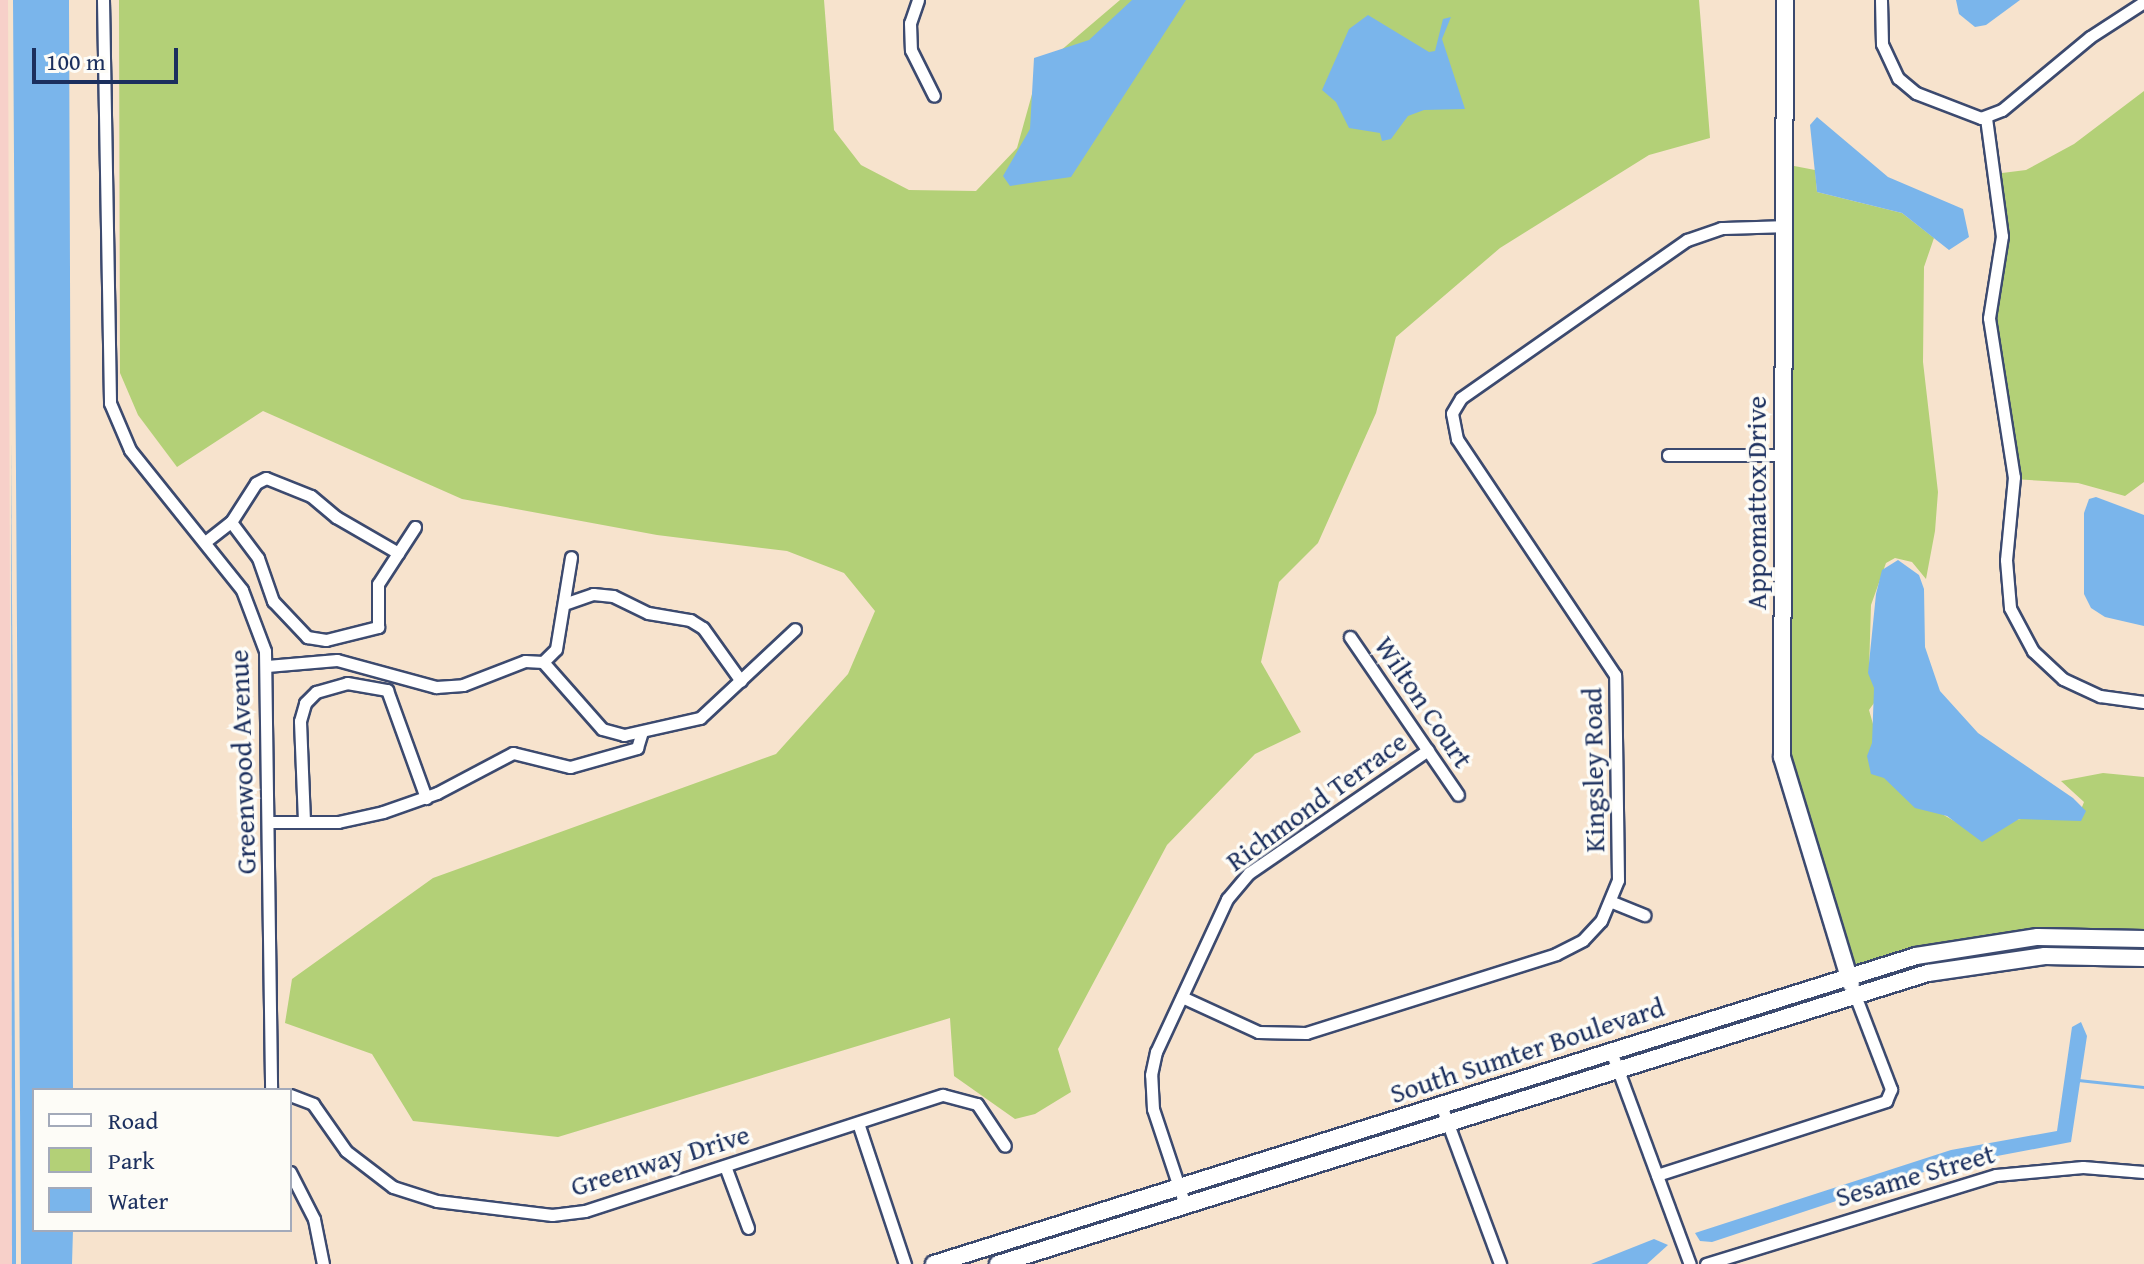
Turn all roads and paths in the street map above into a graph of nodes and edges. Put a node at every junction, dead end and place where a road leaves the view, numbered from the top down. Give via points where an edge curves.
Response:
1 (103, 0) edge
2 (918, 0) edge
3 (1785, 0) edge
4 (1881, 0) edge
5 (2144, 2) edge
6 (934, 96) dead end
7 (1986, 118) junction
8 (1783, 226) junction
9 (1668, 455) dead end
10 (1782, 455) junction
11 (231, 522) junction
12 (415, 527) dead end
13 (205, 542) junction
14 (398, 553) junction
15 (571, 557) dead end
16 (564, 604) junction
17 (795, 629) dead end
18 (1350, 637) dead end
19 (338, 639) junction
20 (337, 660) junction
21 (543, 662) junction
22 (359, 664) junction
23 (267, 666) junction
24 (741, 681) junction
25 (358, 685) junction
26 (2144, 702) edge
27 (642, 732) junction
28 (1428, 750) junction
29 (1458, 795) dead end
30 (426, 798) junction
31 (304, 821) junction
32 (269, 822) junction
33 (1612, 902) junction
34 (1645, 915) dead end
35 (2144, 939) edge
36 (2144, 958) edge
37 (1848, 977) junction
38 (1855, 995) junction
39 (1182, 997) junction
40 (1611, 1051) junction
41 (1618, 1069) junction
42 (271, 1088) edge
43 (292, 1096) edge
44 (1441, 1105) junction
45 (858, 1123) junction
46 (1447, 1123) junction
47 (1005, 1146) dead end
48 (725, 1166) junction
49 (2144, 1172) edge
50 (1657, 1175) junction
51 (292, 1176) edge
52 (1180, 1187) junction
53 (1185, 1205) junction
54 (748, 1228) dead end
55 (323, 1264) edge
56 (905, 1264) edge
57 (934, 1264) edge
58 (998, 1264) edge
59 (1500, 1264) edge
60 (1690, 1264) edge
61 (1706, 1264) edge

1 - 13 street, Greenwood Avenue via 110,403 130,450
2 - 6 street via 910,23 911,50
3 - 8 main road, Appomattox Drive
4 - 7 street via 1882,44 1898,78 1916,93
5 - 7 street
7 - 26 street via 2002,236 1989,318 2014,477 2006,560 2010,608 2033,651 2063,679 2100,696
8 - 10 main road, Appomattox Drive
8 - 33 street, Kingsley Road via 1721,228 1687,240 1461,398 1452,413 1457,439 1615,675 1618,869
9 - 10 street
10 - 37 main road, Appomattox Drive via 1782,757
11 - 13 street
11 - 14 street via 256,483 273,478 311,496
11 - 19 street via 258,558 278,607 307,637
12 - 14 street
13 - 23 street, Greenwood Avenue via 248,602
14 - 19 street via 378,584 378,627
15 - 16 street
16 - 21 street via 556,649
16 - 24 street via 593,594 613,596 648,613 690,620 703,628
17 - 24 street
18 - 28 street, Wilton Court
19 - 20 street
20 - 22 street
20 - 23 street
21 - 22 street via 525,661 463,685 436,687
21 - 27 street via 602,729 619,735
22 - 25 street
23 - 32 street, Greenwood Avenue
24 - 27 street via 700,718 680,727
25 - 30 street via 387,690
25 - 31 street via 316,692 305,703 300,721
27 - 30 street via 637,748 570,767 513,753
28 - 29 street, Wilton Court
28 - 39 street, Richmond Terrace via 1240,881
30 - 31 street via 338,822
31 - 32 street
32 - 42 street, Greenwood Avenue
33 - 34 street
33 - 39 street, Kingsley Road via 1589,934 1565,950 1306,1033 1258,1032
35 - 37 main road, South Sumter Boulevard via 2057,936 1992,942 1916,956
36 - 38 main road, South Sumter Boulevard via 2066,955 1992,961
37 - 38 main road, Appomattox Drive
37 - 40 main road, South Sumter Boulevard
38 - 41 main road, South Sumter Boulevard
38 - 50 street via 1891,1089 1886,1101
39 - 52 street, Richmond Terrace via 1156,1052 1150,1084
40 - 41 street
40 - 44 main road, South Sumter Boulevard
41 - 46 main road, South Sumter Boulevard
41 - 50 street
43 - 48 street, Greenway Drive via 318,1109 346,1151 378,1178 437,1201 570,1215
44 - 46 street
44 - 52 main road, South Sumter Boulevard
45 - 47 street, Greenway Drive via 953,1095 983,1110
45 - 48 street, Greenway Drive
45 - 56 street
46 - 53 main road, South Sumter Boulevard
46 - 59 street
48 - 54 street
49 - 61 street, Sesame Street via 2083,1167 1996,1175
50 - 60 street
51 - 55 street via 314,1219
52 - 53 street, Richmond Terrace
52 - 57 main road, South Sumter Boulevard
53 - 58 main road, South Sumter Boulevard

